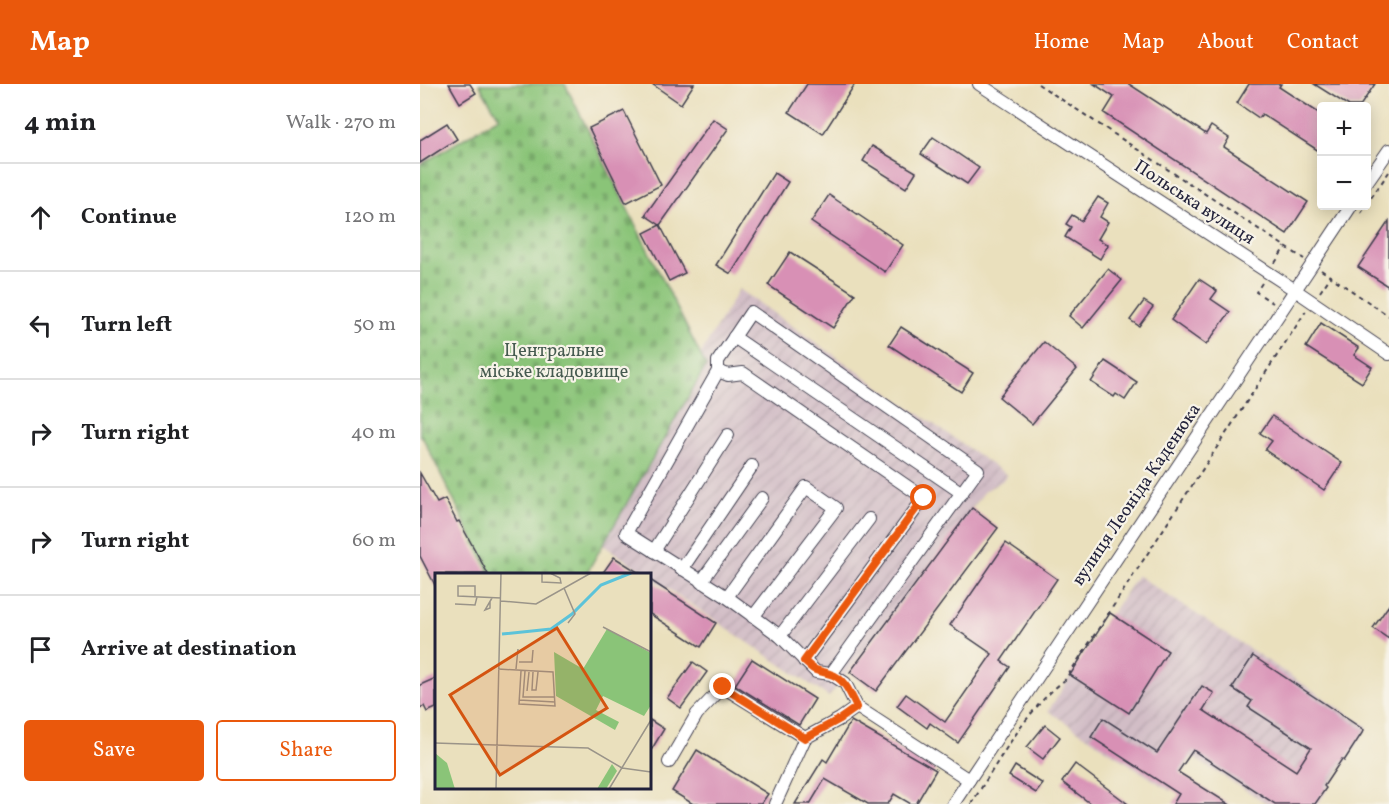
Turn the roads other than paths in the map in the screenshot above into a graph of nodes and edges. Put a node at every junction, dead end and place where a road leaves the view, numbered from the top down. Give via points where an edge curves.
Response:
1 (979, 84) edge
2 (1389, 150) edge
3 (1371, 176) edge
4 (1348, 210) edge
5 (1295, 290) junction
6 (734, 337) junction
7 (1389, 354) edge
8 (718, 371) junction
9 (728, 435) dead end
10 (752, 466) dead end
11 (962, 493) junction
12 (762, 498) dead end
13 (869, 519) dead end
14 (654, 551) junction
15 (682, 569) junction
16 (701, 582) junction
17 (727, 597) junction
18 (753, 617) junction
19 (780, 636) junction
20 (804, 661) junction
21 (831, 674) junction
22 (857, 707) junction
23 (805, 738) junction
24 (669, 762) dead end
25 (969, 780) junction
26 (775, 804) edge
27 (953, 804) edge

1 - 5 street, Польська вулиця
2 - 3 street
4 - 5 street, вулиця Леоніда Каденюка
5 - 7 street, Польська вулиця
5 - 25 street, вулиця Леоніда Каденюка
6 - 8 street via 718,361
6 - 11 street
6 - 11 street via 751,312 978,470
8 - 14 street via 626,533
8 - 20 street via 728,375 742,373 924,498
9 - 14 street
10 - 15 street
11 - 21 street
12 - 16 street
13 - 19 street
14 - 15 street
15 - 16 street
16 - 17 street
17 - 18 street
17 - 18 street via 806,487 836,508
18 - 19 street
19 - 20 street
20 - 21 street via 816,672
21 - 22 street via 845,683
22 - 23 street
22 - 25 street
23 - 24 street via 723,687 697,714
23 - 26 street
25 - 27 street, вулиця Леоніда Каденюка

